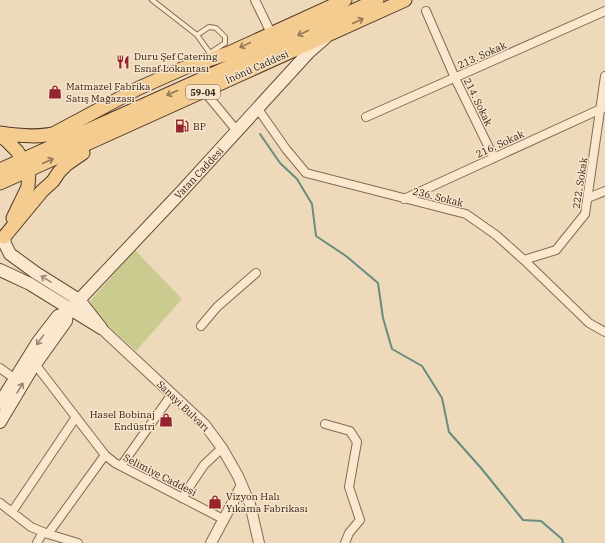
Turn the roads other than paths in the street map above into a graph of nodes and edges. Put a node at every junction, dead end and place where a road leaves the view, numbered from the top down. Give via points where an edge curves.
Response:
1 (152, 0) edge
2 (255, 0) edge
3 (345, 0) edge
4 (377, 0) edge
5 (405, 0) edge
6 (426, 11) dead end
7 (605, 11) edge
8 (271, 33) junction
9 (331, 34) junction
10 (197, 35) junction
11 (212, 56) junction
12 (605, 76) edge
13 (456, 78) junction
14 (204, 91) junction
15 (603, 108) edge
16 (151, 109) junction
17 (258, 109) junction
18 (366, 118) dead end
19 (237, 131) junction
20 (0, 133) edge
21 (53, 134) junction
22 (0, 138) edge
23 (494, 158) junction
24 (26, 165) junction
25 (0, 170) edge
26 (0, 183) edge
27 (605, 191) edge
28 (588, 198) junction
29 (404, 199) junction
30 (2, 238) edge
31 (524, 260) junction
32 (1, 272) edge
33 (256, 273) dead end
34 (79, 300) junction
35 (69, 311) junction
36 (201, 326) dead end
37 (101, 328) junction
38 (605, 332) edge
39 (35, 364) junction
40 (0, 368) edge
41 (15, 379) junction
42 (172, 394) junction
43 (0, 403) edge
44 (76, 417) junction
45 (0, 422) edge
46 (325, 424) dead end
47 (222, 448) junction
48 (105, 454) junction
49 (121, 466) junction
50 (242, 485) junction
51 (182, 498) junction
52 (0, 503) edge
53 (12, 512) junction
54 (223, 520) junction
55 (46, 533) junction
56 (37, 543) edge
57 (78, 543) edge
58 (211, 543) edge
59 (259, 543) edge
60 (344, 543) edge

1 - 10 lane
2 - 8 street
3 - 8 main road
4 -> 16 main road, 59-04
9 -> 5 main road, İnönü Caddesi / 59-04
6 - 13 street, 214. Sokak
7 - 13 street, 213. Sokak
8 -> 11 main road via 229,53
9 - 14 main road, İnönü Caddesi / 59-04
9 - 17 main road, Vatan Caddesi via 309,52
10 - 11 lane
10 - 11 lane via 209,27 216,28 225,37 225,43
11 - 21 main road via 139,88
12 - 15 street, 222. Sokak
13 - 18 street, 213. Sokak
13 - 23 street, 214. Sokak
14 - 16 main road, İnönü Caddesi / 59-04
14 - 19 street
15 - 23 street, 216. Sokak
15 - 28 street, 222. Sokak
16 - 21 main road
16 - 24 main road, İnönü Caddesi / 59-04
16 - 30 main road via 67,164
17 - 19 main road, Vatan Caddesi
17 - 29 street, 236. Sokak via 306,173
19 - 34 main road, Vatan Caddesi
20 - 21 main road via 22,136
22 - 24 main road via 5,139 17,151
23 - 29 street, 216. Sokak
24 - 25 main road, 59-04
24 - 26 main road, İnönü Caddesi / 59-04
24 - 30 main road via 28,187
27 - 28 street
28 - 31 street, 222. Sokak via 586,214 556,250
29 - 31 street, 236. Sokak via 466,214 496,235
34 -> 30 main road via 10,254
31 - 38 street, 236. Sokak via 589,323
32 - 35 main road via 30,284
33 - 36 street via 217,307
34 - 35 main road, Vatan Caddesi
34 - 37 main road
35 - 37 main road
35 - 39 main road, Vatan Caddesi via 66,321
35 -> 41 main road, Vatan Caddesi via 58,316
37 - 42 street, Sanayi Bulvarı
39 - 44 street, Selimiye Caddesi
45 -> 39 main road, Vatan Caddesi
40 - 41 street
41 - 43 main road, Vatan Caddesi
42 - 47 street, Sanayi Bulvarı via 205,425
42 - 49 street
44 - 48 street, Selimiye Caddesi
44 - 53 street
46 - 60 street via 350,431 357,442 349,487 360,520 348,533
47 - 50 street, Sanayi Bulvarı
47 - 51 street via 204,466
48 - 49 street, Selimiye Caddesi
48 - 55 street
49 - 51 street, Selimiye Caddesi
50 - 54 street
50 - 59 street, Sanayi Bulvarı via 250,504
51 - 54 street, Selimiye Caddesi
52 - 53 street
53 - 55 street
54 - 58 street
55 - 56 street
55 - 57 street

